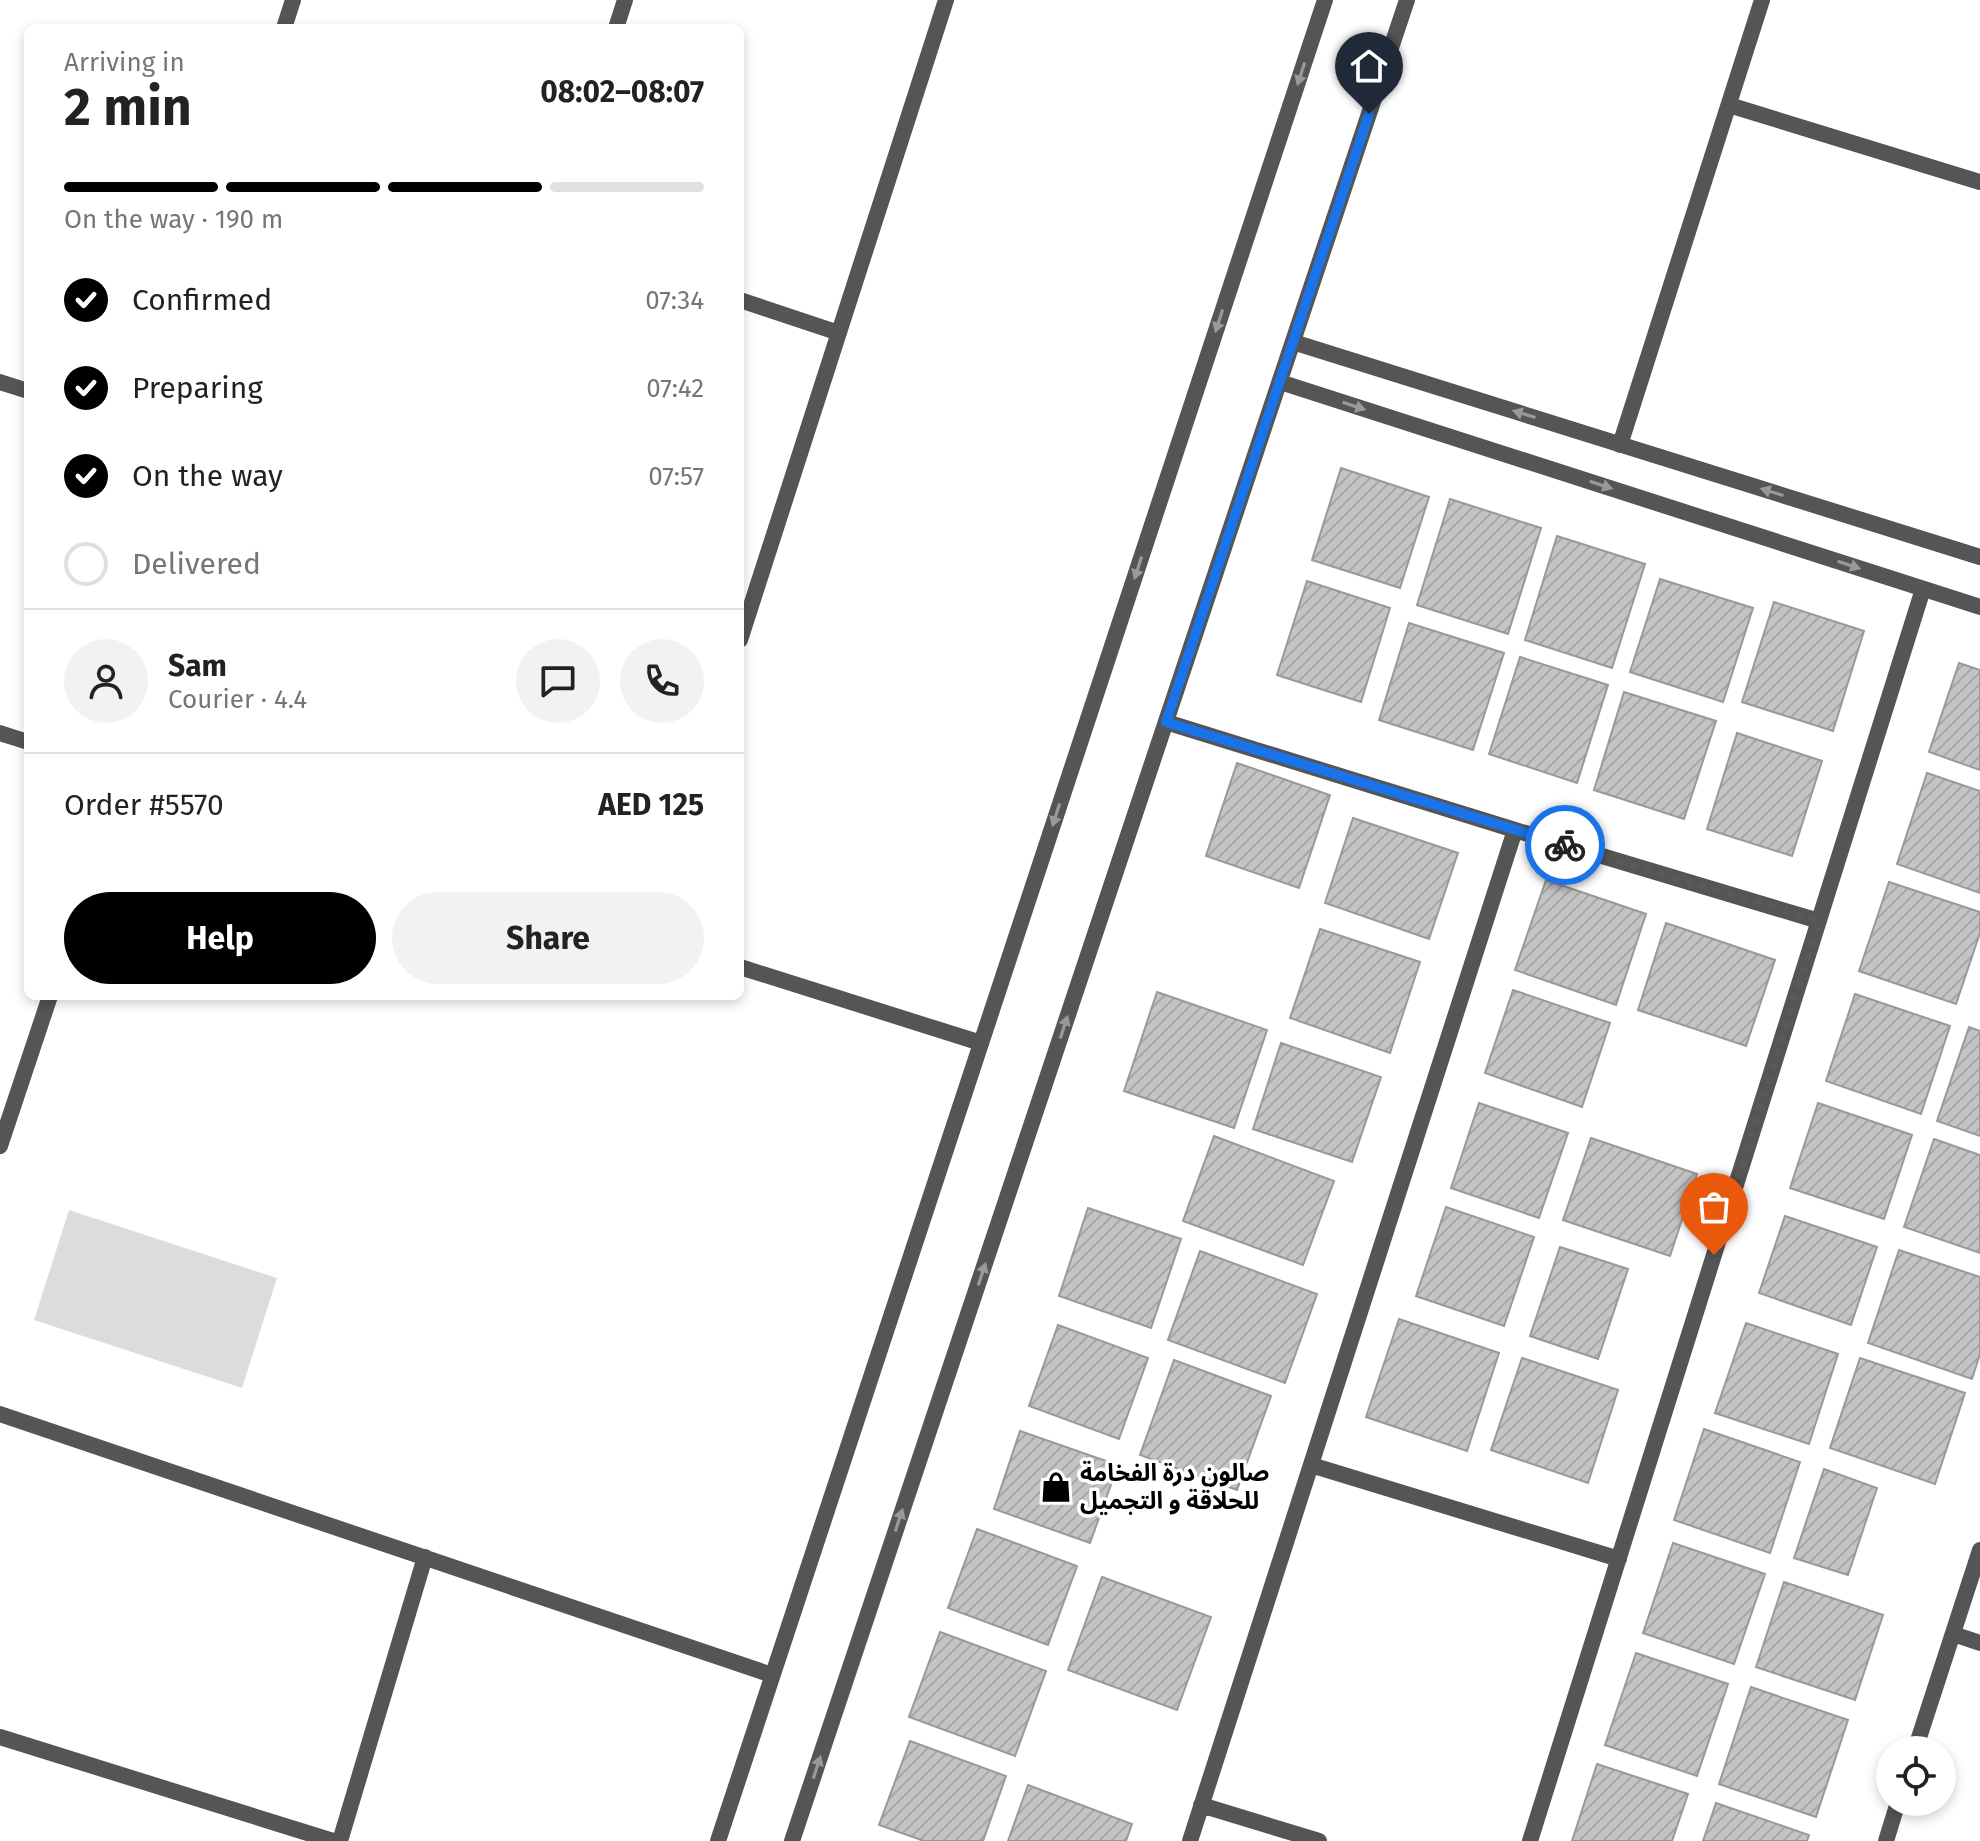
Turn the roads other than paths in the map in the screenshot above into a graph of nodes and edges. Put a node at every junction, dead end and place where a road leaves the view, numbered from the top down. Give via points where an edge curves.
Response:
1 (293, 0) edge
2 (625, 0) edge
3 (946, 0) edge
4 (1325, 0) edge
5 (1407, 0) edge
6 (1762, 0) edge
7 (285, 24) edge
8 (617, 24) edge
9 (1729, 105) junction
10 (1980, 182) edge
11 (744, 301) edge
12 (839, 333) junction
13 (1293, 342) junction
14 (0, 382) edge
15 (1280, 382) junction
16 (24, 390) edge
17 (1620, 445) junction
18 (1980, 557) edge
19 (1923, 589) junction
20 (1980, 607) edge
21 (744, 617) edge
22 (1166, 722) junction
23 (0, 733) edge
24 (24, 741) edge
25 (1515, 830) junction
26 (1819, 921) junction
27 (744, 968) edge
28 (49, 1000) edge
29 (981, 1043) junction
30 (0, 1146) edge
31 (0, 1414) edge
32 (1311, 1465) junction
33 (1980, 1550) edge
34 (425, 1557) junction
35 (1619, 1559) junction
36 (1953, 1634) junction
37 (1980, 1643) edge
38 (772, 1675) junction
39 (1920, 1736) edge
40 (0, 1737) edge
41 (1201, 1805) junction
42 (1894, 1816) edge
43 (333, 1841) edge
44 (340, 1841) edge
45 (718, 1841) edge
46 (792, 1841) edge
47 (1190, 1841) edge
48 (1319, 1841) edge
49 (1530, 1841) edge
50 (1886, 1841) edge

1 - 7 street
2 - 8 street
3 - 12 street
4 -> 29 street
5 - 13 street
6 - 9 street
9 - 10 street
9 - 17 street
11 - 12 street
12 - 21 street
13 - 15 street
17 -> 13 street
14 - 16 street
15 -> 19 street
15 - 22 street
18 -> 17 street
19 - 20 street
19 - 26 street
22 - 25 street
46 -> 22 street
23 - 24 street
25 - 26 street
25 - 32 street
26 - 35 street
27 - 29 street
28 - 30 street
29 - 38 street
31 - 34 street
32 - 35 street
32 - 41 street
33 - 36 street
34 - 38 street
34 - 44 street
35 - 49 street
36 - 37 street
36 - 39 street
38 - 45 street
40 - 43 street
41 - 47 street
41 - 48 street
42 - 50 street

